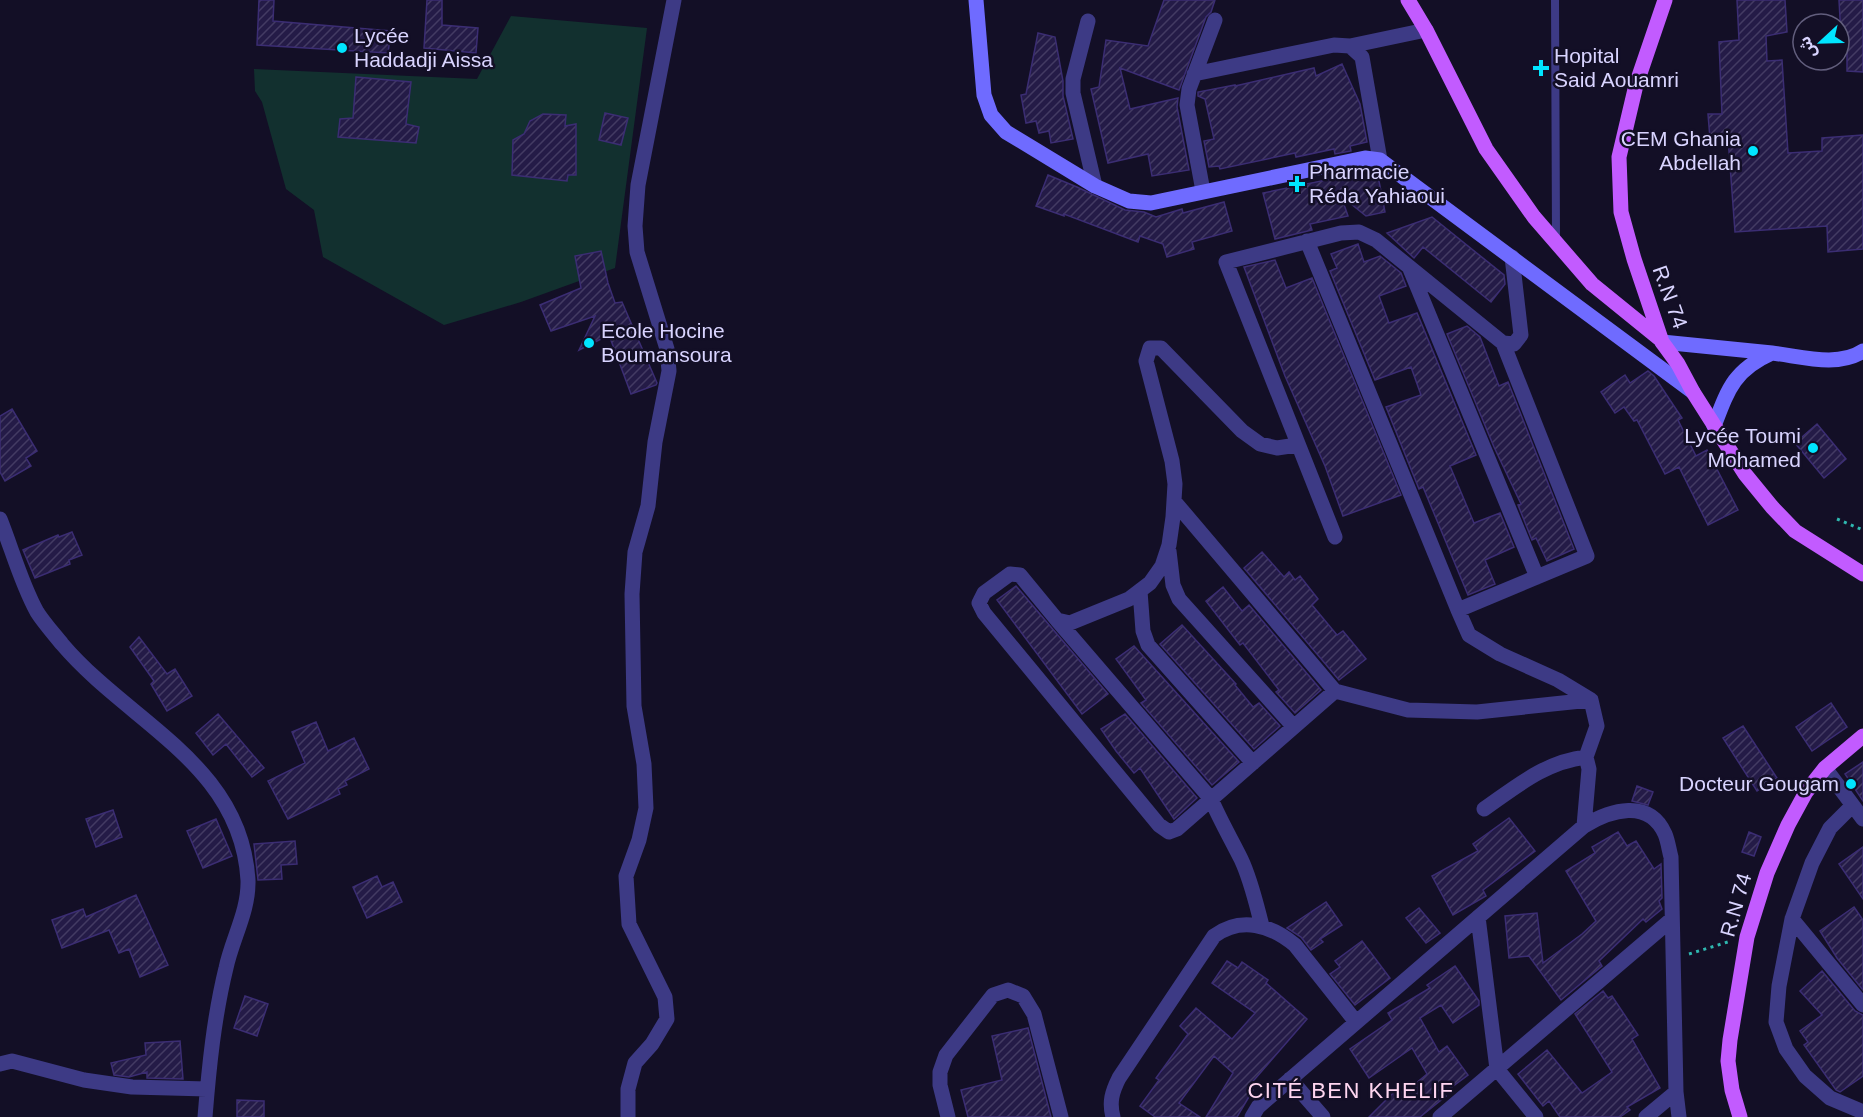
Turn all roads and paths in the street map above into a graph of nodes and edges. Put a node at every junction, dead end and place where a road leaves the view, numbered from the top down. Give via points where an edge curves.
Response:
1 (674, 0) edge
2 (976, 0) edge
3 (1408, 0) edge
4 (1555, 0) edge
5 (1665, 0) edge
6 (1215, 20) dead end
7 (1088, 21) dead end
8 (1426, 30) junction
9 (1350, 46) junction
10 (1194, 74) junction
11 (1380, 160) junction
12 (1095, 186) junction
13 (1203, 191) junction
14 (1556, 241) junction
15 (1306, 242) junction
16 (1512, 257) junction
17 (1409, 267) junction
18 (1662, 342) junction
19 (1503, 343) junction
20 (1863, 351) edge
21 (1772, 353) junction
22 (1694, 392) junction
23 (1714, 426) junction
24 (1297, 445) junction
25 (1174, 501) junction
26 (0, 519) edge
27 (1837, 519) dead end
28 (1863, 530) edge
29 (1335, 537) dead end
30 (1169, 545) junction
31 (1863, 574) edge
32 (1537, 577) junction
33 (1140, 591) junction
34 (1458, 610) junction
35 (1057, 620) junction
36 (1335, 691) junction
37 (1591, 700) junction
38 (1294, 727) junction
39 (1863, 736) edge
40 (1586, 757) junction
41 (1253, 763) junction
42 (1825, 768) junction
43 (1211, 799) junction
44 (1852, 806) junction
45 (1484, 809) dead end
46 (1863, 819) edge
47 (1584, 826) junction
48 (1478, 918) junction
49 (1672, 919) junction
50 (1792, 919) junction
51 (1262, 926) junction
52 (1747, 937) junction
53 (1673, 959) junction
54 (1863, 1005) edge
55 (1356, 1022) junction
56 (0, 1064) edge
57 (1497, 1069) junction
58 (1290, 1079) junction
59 (207, 1089) junction
60 (1676, 1092) junction
61 (1863, 1112) edge
62 (205, 1117) edge
63 (628, 1117) edge
64 (948, 1117) edge
65 (1061, 1117) edge
66 (1113, 1117) edge
67 (1252, 1117) edge
68 (1323, 1117) edge
69 (1440, 1117) edge
70 (1536, 1117) edge
71 (1646, 1117) edge
72 (1679, 1117) edge
73 (1740, 1117) edge

1 - 63 street via 638,185 634,226 637,252 667,349 669,371 648,506 635,552 634,706 644,764 646,808 626,876 629,924 665,998 667,1019 635,1063 627,1089
2 - 12 street via 984,95 991,115 1006,132
3 - 8 main road
4 - 14 lane
5 - 18 main road, R.N 74 via 1636,85 1619,158 1621,212
6 - 10 street
7 - 12 street via 1073,93
8 - 9 street
8 - 14 main road via 1486,149 1534,218
9 - 10 street via 1334,45
9 - 11 street via 1362,57
10 - 13 street via 1187,105
11 - 13 street via 1365,158
11 - 16 street
12 - 13 street via 1129,201 1150,203
14 - 18 main road via 1592,284
15 - 17 street via 1359,232 1376,240
15 - 24 street via 1226,262
15 - 34 street
16 - 19 street via 1521,334 1514,344
16 - 22 street
17 - 19 street
17 - 32 street
18 - 21 street
18 - 22 main road, R.N 74
19 - 32 street via 1587,556
20 - 21 street via 1832,360
21 - 23 street via 1753,362 1734,380
22 - 23 main road, R.N 74
23 - 31 main road, R.N 74 via 1745,474 1795,531
24 - 25 street via 1277,448 1260,444 1242,431 1167,353 1161,348 1150,348 1146,361 1172,461
24 - 29 street
25 - 30 street
25 - 36 street
26 - 59 street via 24,583 38,612 56,636 93,676 202,770 239,829 247,891 219,996
27 - 28 path
30 - 33 street via 1162,566
30 - 38 street via 1173,585 1179,599
32 - 34 street
33 - 35 street via 1070,623
33 - 41 street via 1148,645
34 - 37 street via 1469,635
35 - 43 street
35 - 43 street via 1020,575 1010,574 984,593 979,603 1159,825 1169,832 1177,829
36 - 37 street via 1408,710 1477,712
36 - 38 street
37 - 40 street via 1597,726
38 - 41 street
39 - 42 main road, R.N 74
40 - 45 street via 1567,759 1533,775
40 - 47 street
41 - 43 street
42 - 44 street
42 - 52 main road, R.N 74 via 1788,825 1767,873
43 - 51 street via 1252,886
44 - 46 street
44 - 50 street via 1830,828 1812,863
47 - 48 street
47 - 49 street via 1615,811 1653,817 1665,834 1671,857
48 - 55 street
48 - 57 street
49 - 53 street
49 - 57 street
50 - 54 street
50 - 61 street via 1776,1022 1782,1040 1813,1083 1830,1098
51 - 55 street via 1295,945
51 - 66 street via 1236,925 1214,936 1112,1091
52 - 53 path
52 - 73 main road, R.N 74 via 1728,1061
53 - 60 street
55 - 58 street
56 - 59 street via 12,1060 84,1080 132,1087
57 - 69 street
57 - 70 street
58 - 67 street
58 - 68 street
59 - 62 street
60 - 71 street
60 - 72 street
64 - 65 street via 940,1085 946,1055 993,995 1008,990 1023,996 1034,1014

